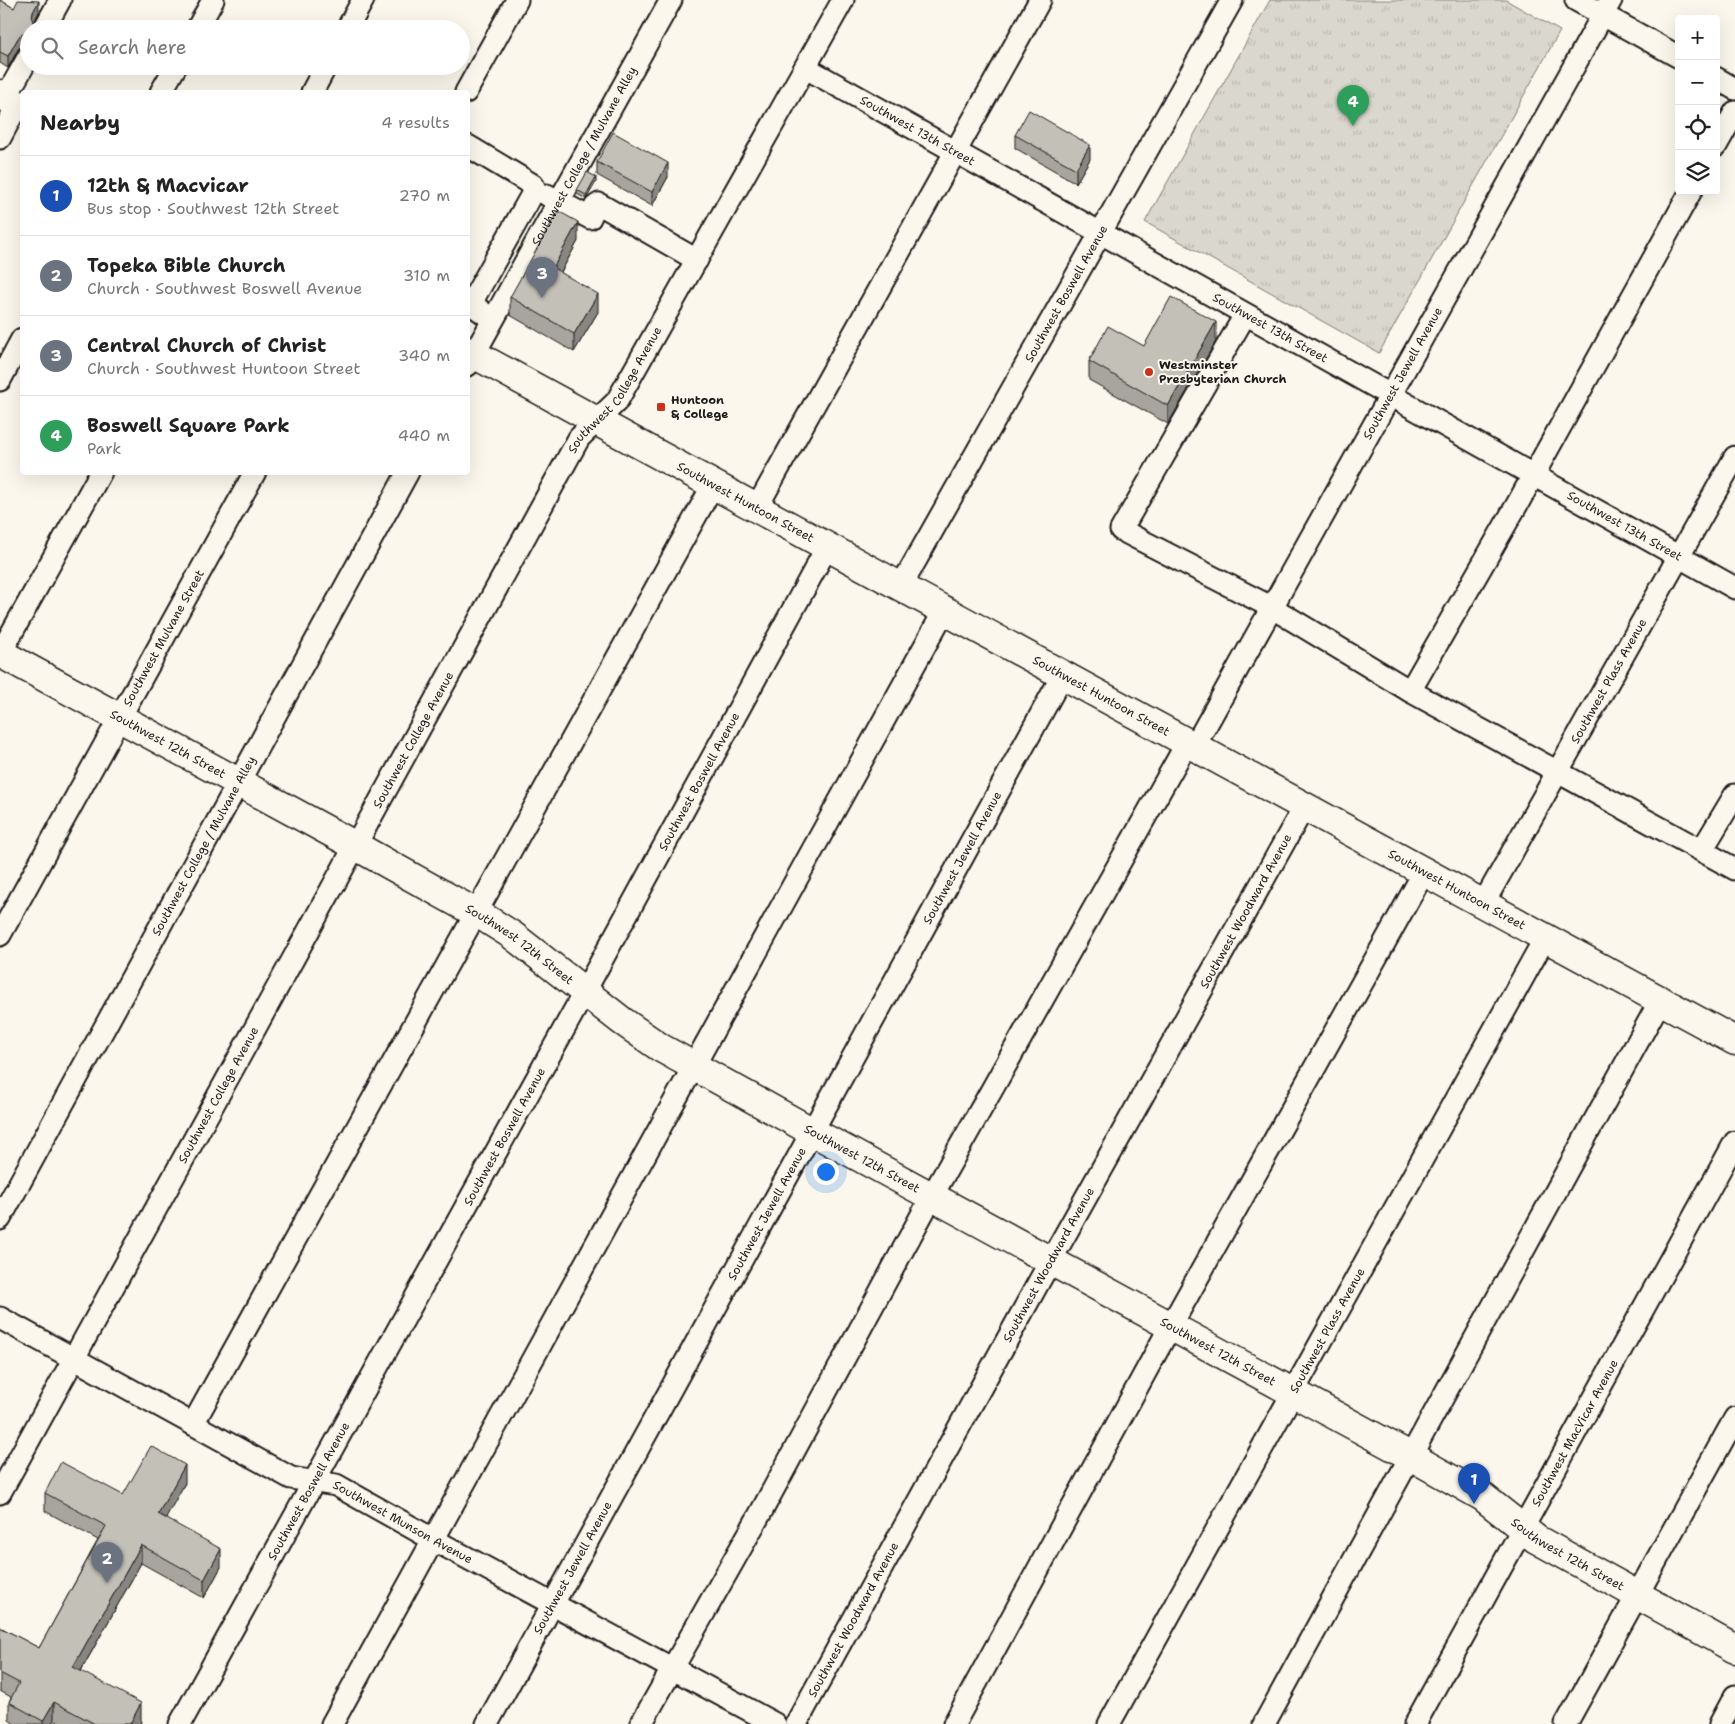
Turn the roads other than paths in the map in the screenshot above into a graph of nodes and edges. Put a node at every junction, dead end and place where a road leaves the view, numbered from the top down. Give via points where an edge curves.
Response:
1 (60, 0) edge
2 (213, 0) edge
3 (363, 0) edge
4 (517, 0) edge
5 (671, 0) edge
6 (843, 0) edge
7 (1040, 0) edge
8 (1232, 0) edge
9 (1576, 0) edge
10 (1607, 7) edge
11 (49, 20) edge
12 (202, 20) edge
13 (352, 20) edge
14 (1675, 54) edge
15 (806, 68) junction
16 (22, 75) edge
17 (171, 75) edge
18 (321, 75) edge
19 (1720, 80) edge
20 (1735, 88) edge
21 (162, 90) edge
22 (313, 90) edge
23 (467, 90) edge
24 (12, 101) edge
25 (1735, 112) edge
26 (0, 138) edge
27 (1720, 139) edge
28 (470, 147) edge
29 (955, 152) junction
30 (535, 189) junction
31 (1689, 195) edge
32 (559, 201) junction
33 (1100, 234) junction
34 (697, 260) junction
35 (1245, 315) junction
36 (492, 319) junction
37 (20, 343) edge
38 (470, 355) edge
39 (470, 358) edge
40 (0, 380) edge
41 (1391, 395) junction
42 (595, 422) junction
43 (1735, 457) edge
44 (1534, 474) junction
45 (99, 475) edge
46 (253, 475) edge
47 (406, 475) edge
48 (713, 485) junction
49 (756, 509) junction
50 (827, 547) junction
51 (1679, 556) junction
52 (900, 588) junction
53 (1735, 588) edge
54 (1271, 607) junction
55 (944, 611) junction
56 (0, 654) edge
57 (1062, 676) junction
58 (1410, 691) junction
59 (120, 718) junction
60 (1190, 745) junction
61 (1558, 772) junction
62 (238, 782) junction
63 (1735, 794) edge
64 (1304, 807) junction
65 (356, 846) junction
66 (1702, 850) junction
67 (1735, 869) edge
68 (1424, 872) junction
69 (1483, 904) junction
70 (476, 912) junction
71 (0, 935) edge
72 (1545, 938) junction
73 (585, 991) junction
74 (1660, 1001) junction
75 (1735, 1041) edge
76 (694, 1066) junction
77 (813, 1132) junction
78 (1735, 1142) edge
79 (932, 1196) junction
80 (0, 1219) edge
81 (1051, 1261) junction
82 (0, 1318) edge
83 (1171, 1326) junction
84 (74, 1359) junction
85 (1293, 1392) junction
86 (1735, 1418) edge
87 (192, 1424) junction
88 (1412, 1457) junction
89 (314, 1482) junction
90 (0, 1493) edge
91 (1523, 1528) junction
92 (434, 1540) junction
93 (1637, 1595) junction
94 (552, 1604) junction
95 (1735, 1649) edge
96 (672, 1669) junction
97 (1735, 1696) edge
98 (180, 1724) edge
99 (332, 1724) edge
100 (487, 1724) edge
101 (641, 1724) edge
102 (775, 1724) edge
103 (796, 1724) edge
104 (954, 1724) edge
105 (1109, 1724) edge
106 (1264, 1724) edge
107 (1415, 1724) edge
108 (1566, 1724) edge
109 (1720, 1724) edge

1 - 11 street
2 - 12 street
3 - 13 street
4 - 23 street
5 - 32 street, Southwest College / Mulvane Alley
6 - 15 street, Southwest College Avenue
7 - 29 street
8 - 33 street, Southwest Boswell Avenue
9 - 10 street
10 - 14 street
10 - 41 street, Southwest Jewell Avenue
15 - 29 street, Southwest 13th Street
15 - 34 street, Southwest College Avenue
16 - 24 street
17 - 21 street
18 - 22 street
19 - 20 street
24 - 26 street
25 - 27 street
28 - 30 street
29 - 33 street, Southwest 13th Street
29 - 49 street
30 - 32 street
30 - 36 street via 475,296 474,306
31 - 44 street
32 - 34 street via 590,218 599,204
32 - 36 street, Southwest College / Mulvane Alley
33 - 35 street, Southwest 13th Street
33 - 52 street, Southwest Boswell Avenue
34 - 42 street, Southwest College Avenue via 617,401
35 - 41 street, Southwest 13th Street
35 - 54 street via 1121,530
36 - 38 street, Southwest College / Mulvane Alley
37 - 40 street
39 - 42 main road, Southwest Huntoon Street
41 - 44 street, Southwest 13th Street
41 - 54 street, Southwest Jewell Avenue
42 - 48 main road, Southwest Huntoon Street
42 - 65 street, Southwest College Avenue via 579,438
43 - 51 street, Southwest Plass Avenue
44 - 51 street, Southwest 13th Street
44 - 58 street
45 - 56 street
46 - 59 street, Southwest Mulvane Street
47 - 62 street, Southwest College / Mulvane Alley
48 - 49 main road, Southwest Huntoon Street
48 - 70 street
49 - 50 main road, Southwest Huntoon Street
50 - 52 main road, Southwest Huntoon Street
50 - 73 street, Southwest Boswell Avenue
51 - 53 street, Southwest 13th Street
51 - 61 street, Southwest Plass Avenue
52 - 55 main road, Southwest Huntoon Street
54 - 58 street
54 - 60 street, Southwest Jewell Avenue
55 - 57 main road, Southwest Huntoon Street
55 - 76 street
56 - 59 main road, Southwest 12th Street
57 - 60 main road, Southwest Huntoon Street
57 - 77 street, Southwest Jewell Avenue
58 - 61 street
59 - 62 main road, Southwest 12th Street
59 - 71 street, Southwest Mulvane Street
60 - 64 main road, Southwest Huntoon Street
60 - 79 street, Southwest Jewell Avenue
61 - 66 street
61 - 69 street, Southwest Plass Avenue
62 - 65 main road, Southwest 12th Street
62 - 80 street, Southwest College / Mulvane Alley
63 - 66 street
64 - 68 main road, Southwest Huntoon Street
64 - 81 street, Southwest Woodward Avenue
65 - 70 main road, Southwest 12th Street
65 - 84 street, Southwest College Avenue
66 - 67 street
68 - 69 main road, Southwest Huntoon Street
68 - 83 street
69 - 72 main road, Southwest Huntoon Street
70 - 73 main road, Southwest 12th Street via 512,935
70 - 87 street
72 - 74 main road, Southwest Huntoon Street
72 - 85 street, Southwest Plass Avenue
73 - 76 main road, Southwest 12th Street via 642,1036
73 - 89 street, Southwest Boswell Avenue
74 - 75 main road, Southwest Huntoon Street
74 - 88 street
76 - 77 main road, Southwest 12th Street
76 - 92 street
77 - 79 main road, Southwest 12th Street
77 - 94 street, Southwest Jewell Avenue
78 - 91 street, Southwest MacVicar Avenue
79 - 81 main road, Southwest 12th Street
79 - 96 street, Southwest Jewell Avenue
81 - 83 main road, Southwest 12th Street
81 - 103 street, Southwest Woodward Avenue
82 - 84 street, Southwest Munson Avenue
83 - 85 main road, Southwest 12th Street
83 - 104 street
84 - 87 street, Southwest Munson Avenue
84 - 90 street, Southwest College Avenue
85 - 88 main road, Southwest 12th Street
85 - 105 street, Southwest Plass Avenue
86 - 93 street
87 - 89 street, Southwest Munson Avenue via 291,1478
88 - 91 main road, Southwest 12th Street via 1483,1497
88 - 106 street
89 - 92 street, Southwest Munson Avenue via 336,1485
89 - 98 street, Southwest Boswell Avenue
91 - 93 main road, Southwest 12th Street via 1536,1539
91 - 107 street, Southwest MacVicar Avenue
92 - 94 street, Southwest Munson Avenue
92 - 99 street
93 - 95 main road, Southwest 12th Street
93 - 108 street
94 - 96 street, Southwest Munson Avenue
94 - 100 street, Southwest Jewell Avenue
96 - 101 street, Southwest Jewell Avenue
96 - 102 street, Southwest Munson Avenue
97 - 109 street

